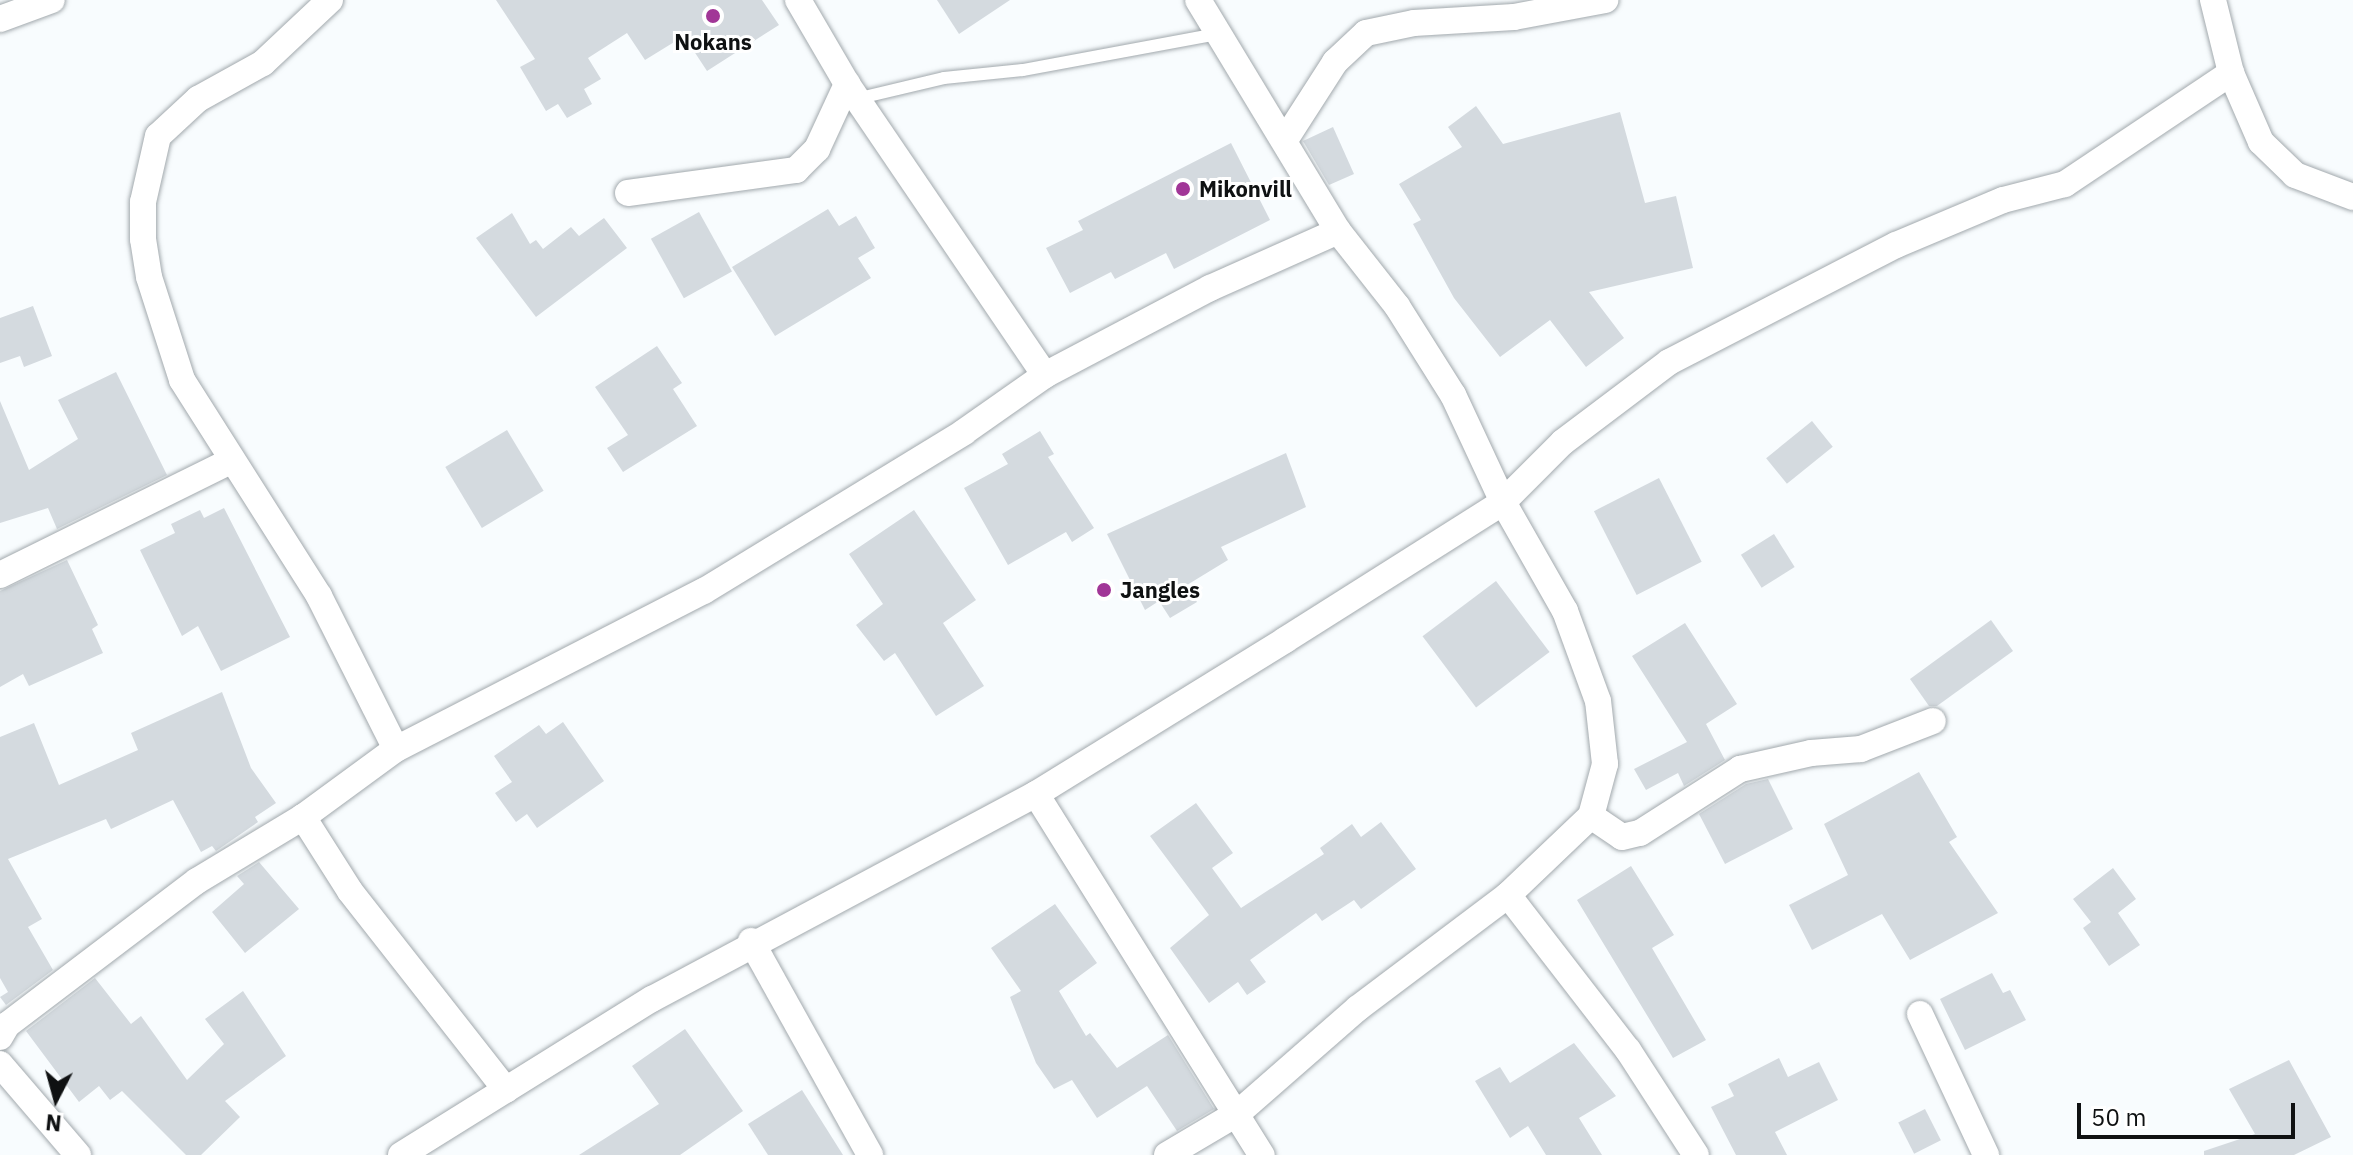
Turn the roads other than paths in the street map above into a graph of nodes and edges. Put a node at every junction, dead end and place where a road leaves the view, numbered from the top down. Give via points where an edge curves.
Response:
1 (52, 0) edge
2 (330, 0) edge
3 (798, 0) edge
4 (1198, 0) edge
5 (1605, 0) edge
6 (2213, 0) edge
7 (0, 19) edge
8 (1217, 34) junction
9 (2231, 73) junction
10 (854, 91) junction
11 (1285, 140) junction
12 (628, 193) dead end
13 (2353, 197) edge
14 (1338, 231) junction
15 (1045, 375) junction
16 (231, 461) junction
17 (1503, 502) junction
18 (0, 575) edge
19 (1933, 721) dead end
20 (396, 749) junction
21 (1036, 794) junction
22 (1591, 816) junction
23 (303, 817) junction
24 (1508, 895) junction
25 (751, 941) junction
26 (1920, 1014) dead end
27 (0, 1037) edge
28 (0, 1064) edge
29 (506, 1090) junction
30 (1238, 1113) junction
31 (78, 1155) edge
32 (401, 1155) edge
33 (870, 1155) edge
34 (1167, 1155) edge
35 (1262, 1155) edge
36 (1696, 1155) edge
37 (1986, 1155) edge

1 - 7 street
2 - 16 street via 263,63 198,99 158,136 143,202 149,277 182,380
3 - 10 street
4 - 8 street
5 - 11 street via 1514,17 1414,23 1366,33 1335,62
6 - 9 street
8 - 10 lane via 1023,70
8 - 11 street
9 - 13 street via 2261,142 2295,175
9 - 17 street via 2065,184 2003,200 1896,245 1669,362 1563,442
10 - 12 street via 817,149 796,170
10 - 15 street
11 - 14 street
14 - 15 street via 1210,288
14 - 17 street via 1397,306 1453,395
15 - 20 street via 964,432 704,591
16 - 18 street
16 - 20 street via 319,596
17 - 21 street
17 - 22 street via 1565,611 1598,701 1605,764
19 - 22 street via 1861,749 1740,769 1640,833 1622,837
20 - 23 street
21 - 25 street
21 - 30 street
22 - 24 street
23 - 27 street via 197,881 7,1025
23 - 29 street via 350,891
24 - 30 street via 1358,1008
24 - 36 street via 1628,1050
25 - 29 street
25 - 33 street
26 - 37 street
28 - 31 street
29 - 32 street
30 - 34 street
30 - 35 street

